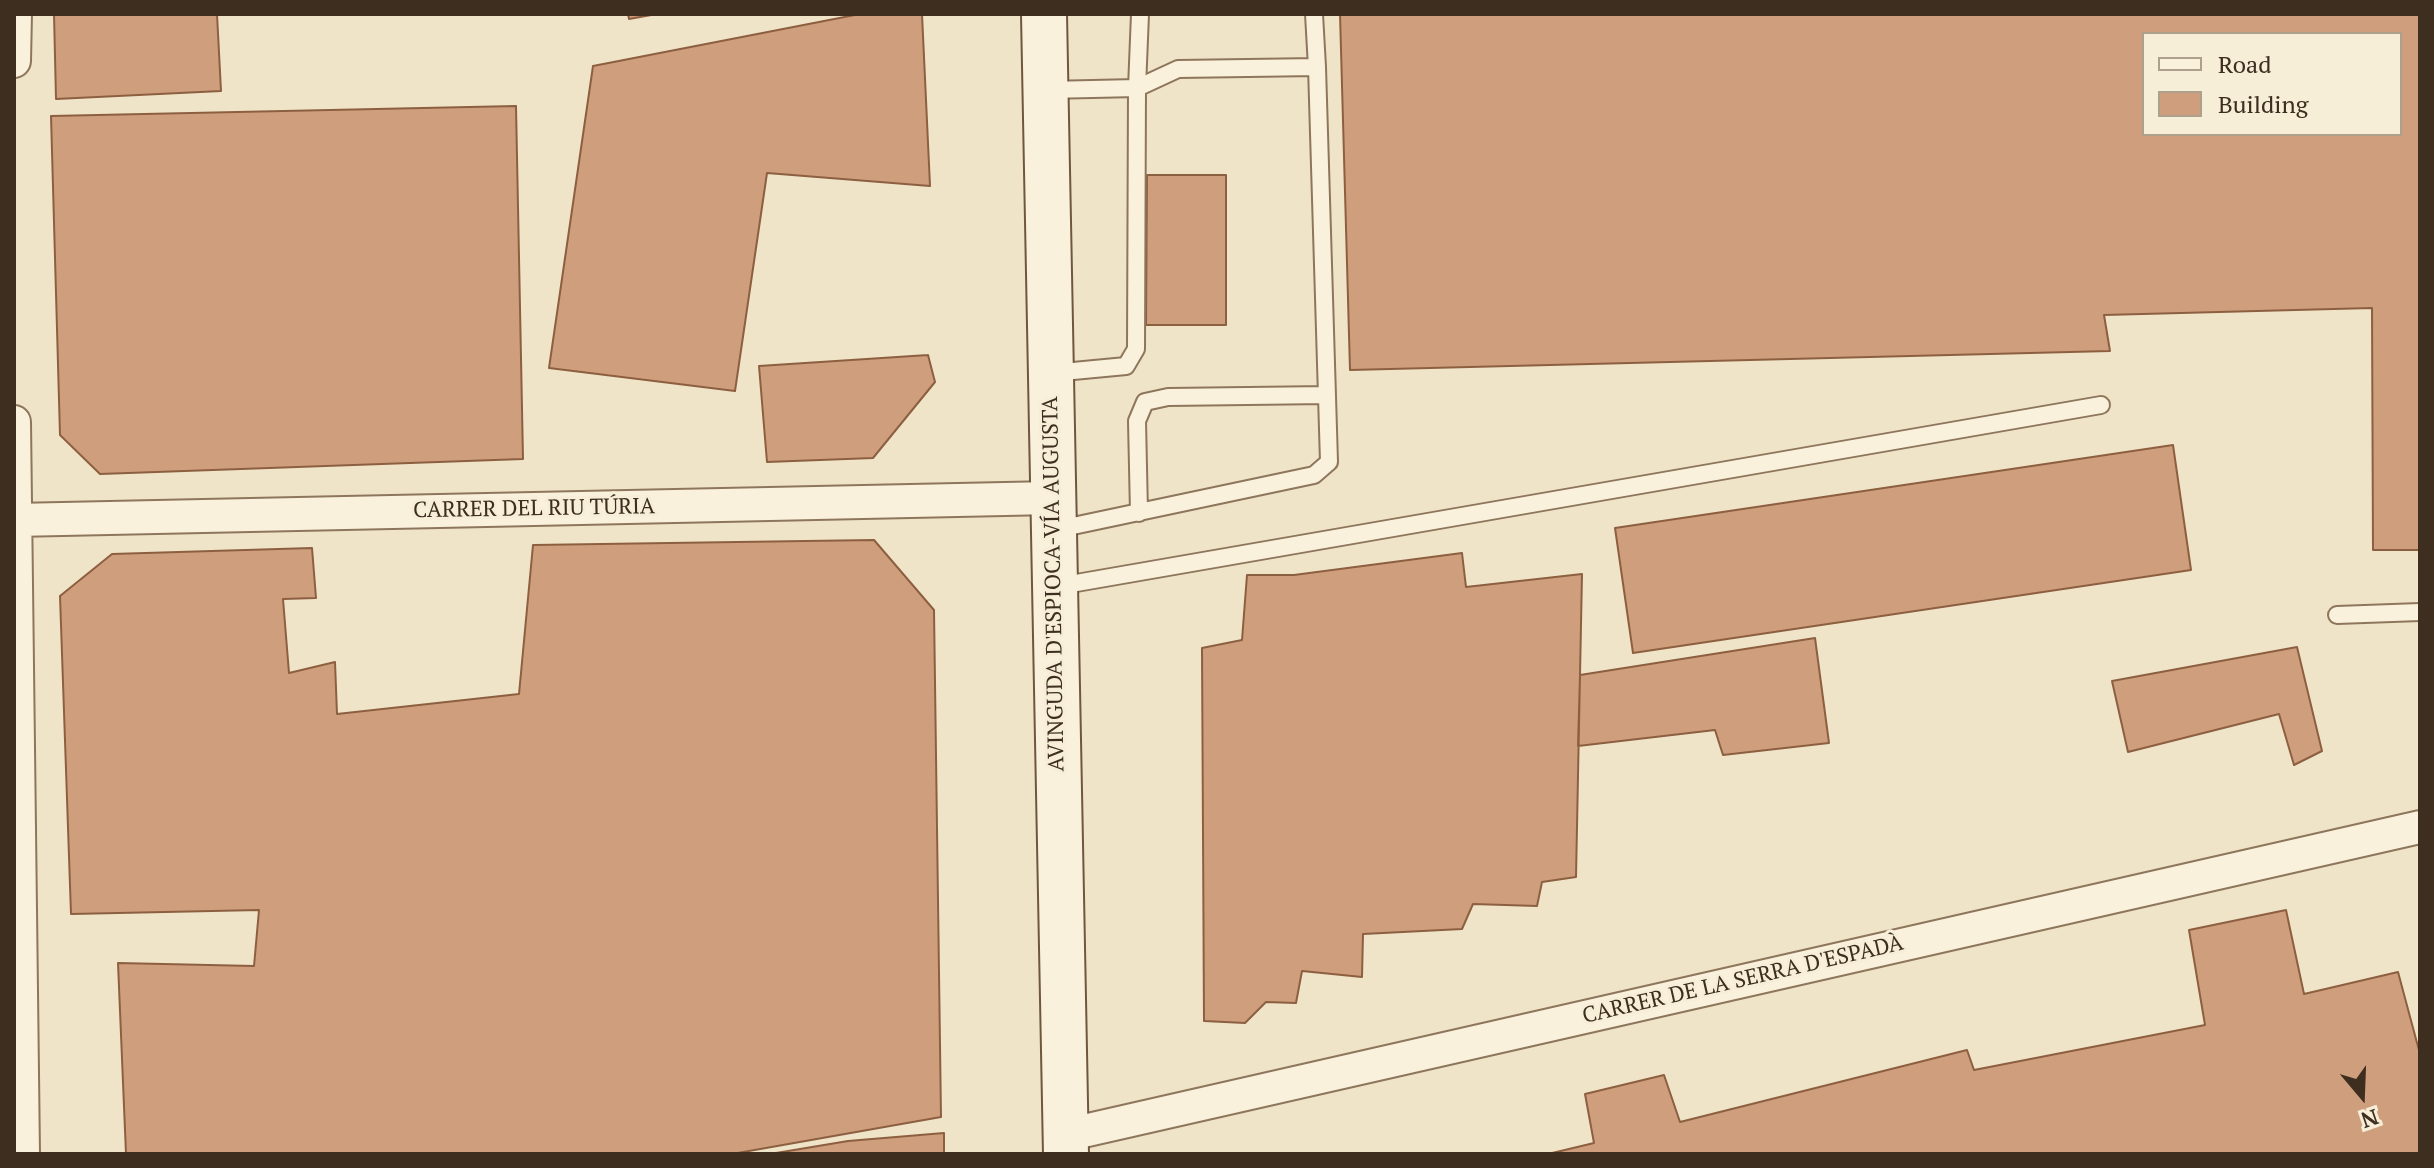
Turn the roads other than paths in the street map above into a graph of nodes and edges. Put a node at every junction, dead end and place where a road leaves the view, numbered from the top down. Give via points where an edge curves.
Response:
1 (15, 14) edge
2 (1044, 14) edge
3 (1140, 14) edge
4 (1314, 14) edge
5 (14, 61) edge
6 (1317, 67) junction
7 (1137, 88) junction
8 (1045, 90) junction
9 (1050, 373) junction
10 (1327, 395) junction
11 (2101, 405) dead end
12 (14, 422) edge
13 (1139, 513) junction
14 (1052, 514) junction
15 (15, 520) edge
16 (1054, 587) junction
17 (2420, 612) edge
18 (2337, 615) dead end
19 (2420, 827) edge
20 (1066, 1144) edge
21 (23, 1154) edge

1 - 5 street
2 - 8 street, AVINGUDA D'ESPIOCA-VÍA AUGUSTA
3 - 7 lane
4 - 6 lane
6 - 7 lane via 1178,69
6 - 10 lane
7 - 8 lane
7 - 9 lane via 1136,349 1126,366
8 - 9 street, AVINGUDA D'ESPIOCA-VÍA AUGUSTA
9 - 14 street, AVINGUDA D'ESPIOCA-VÍA AUGUSTA
10 - 13 lane via 1329,462 1314,475
10 - 13 lane via 1168,397 1145,402 1137,421
11 - 16 lane
12 - 15 street
13 - 14 lane
14 - 15 street, CARRER DEL RIU TÚRIA
14 - 16 street, AVINGUDA D'ESPIOCA-VÍA AUGUSTA
15 - 21 street
16 - 20 street, AVINGUDA D'ESPIOCA-VÍA AUGUSTA
17 - 18 lane
19 - 20 street, CARRER DE LA SERRA D'ESPADÀ

